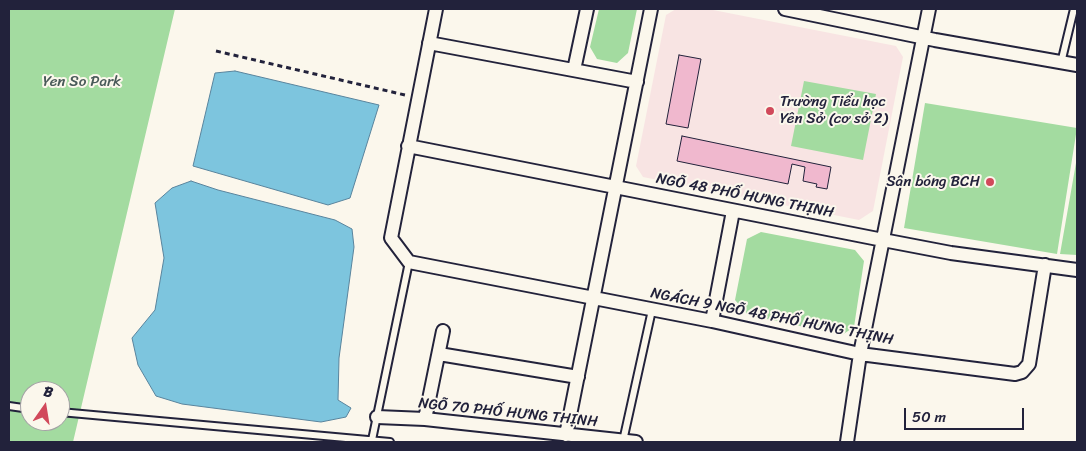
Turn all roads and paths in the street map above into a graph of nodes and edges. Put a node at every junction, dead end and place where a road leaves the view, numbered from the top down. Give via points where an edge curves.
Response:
1 (436, 9) edge
2 (587, 9) edge
3 (651, 9) edge
4 (785, 9) edge
5 (929, 9) edge
6 (1074, 9) edge
7 (923, 38) junction
8 (429, 43) junction
9 (216, 51) dead end
10 (1061, 62) junction
11 (1077, 65) edge
12 (574, 70) junction
13 (636, 82) junction
14 (418, 98) junction
15 (408, 146) junction
16 (616, 186) junction
17 (733, 210) junction
18 (884, 240) junction
19 (409, 262) junction
20 (1045, 265) junction
21 (1077, 270) edge
22 (594, 298) junction
23 (652, 310) junction
24 (712, 321) junction
25 (443, 331) dead end
26 (439, 354) junction
27 (860, 354) junction
28 (578, 377) junction
29 (70, 413) edge
30 (377, 417) junction
31 (425, 419) junction
32 (566, 435) junction
33 (372, 440) junction
34 (390, 442) edge
35 (629, 442) edge
36 (847, 442) edge

1 - 8 street
2 - 12 street
3 - 13 street
4 - 7 street
5 - 7 street
6 - 10 lane
7 - 10 street
7 - 18 street
8 - 12 street
8 - 14 street
9 - 14 path
10 - 11 street
12 - 13 street
13 - 16 street
14 - 15 street
15 - 16 street, NGÕ 48 PHỐ HƯNG THỊNH
15 - 19 street via 391,238
16 - 17 street, NGÕ 48 PHỐ HƯNG THỊNH
16 - 22 street
17 - 18 street, NGÕ 48 PHỐ HƯNG THỊNH
17 - 24 street
18 - 20 street, NGÕ 48 PHỐ HƯNG THỊNH
18 - 27 street
19 - 22 street, NGÁCH 9 NGÕ 48 PHỐ HƯNG THỊNH
19 - 30 lane
20 - 21 street, NGÕ 48 PHỐ HƯNG THỊNH
20 - 27 street, NGÁCH 9 NGÕ 48 PHỐ HƯNG THỊNH via 1029,364 1022,372 1015,374
22 - 23 street, NGÁCH 9 NGÕ 48 PHỐ HƯNG THỊNH
22 - 28 street
23 - 24 street, NGÁCH 9 NGÕ 48 PHỐ HƯNG THỊNH
23 - 35 lane
24 - 27 street, NGÁCH 9 NGÕ 48 PHỐ HƯNG THỊNH
25 - 26 street
26 - 28 street
26 - 31 street
27 - 36 street
28 - 32 street
29 - 33 lane
30 - 31 street, NGÕ 70 PHỐ HƯNG THỊNH
30 - 33 lane
31 - 32 street, NGÕ 70 PHỐ HƯNG THỊNH
32 - 35 street, NGÕ 70 PHỐ HƯNG THỊNH
33 - 34 lane

